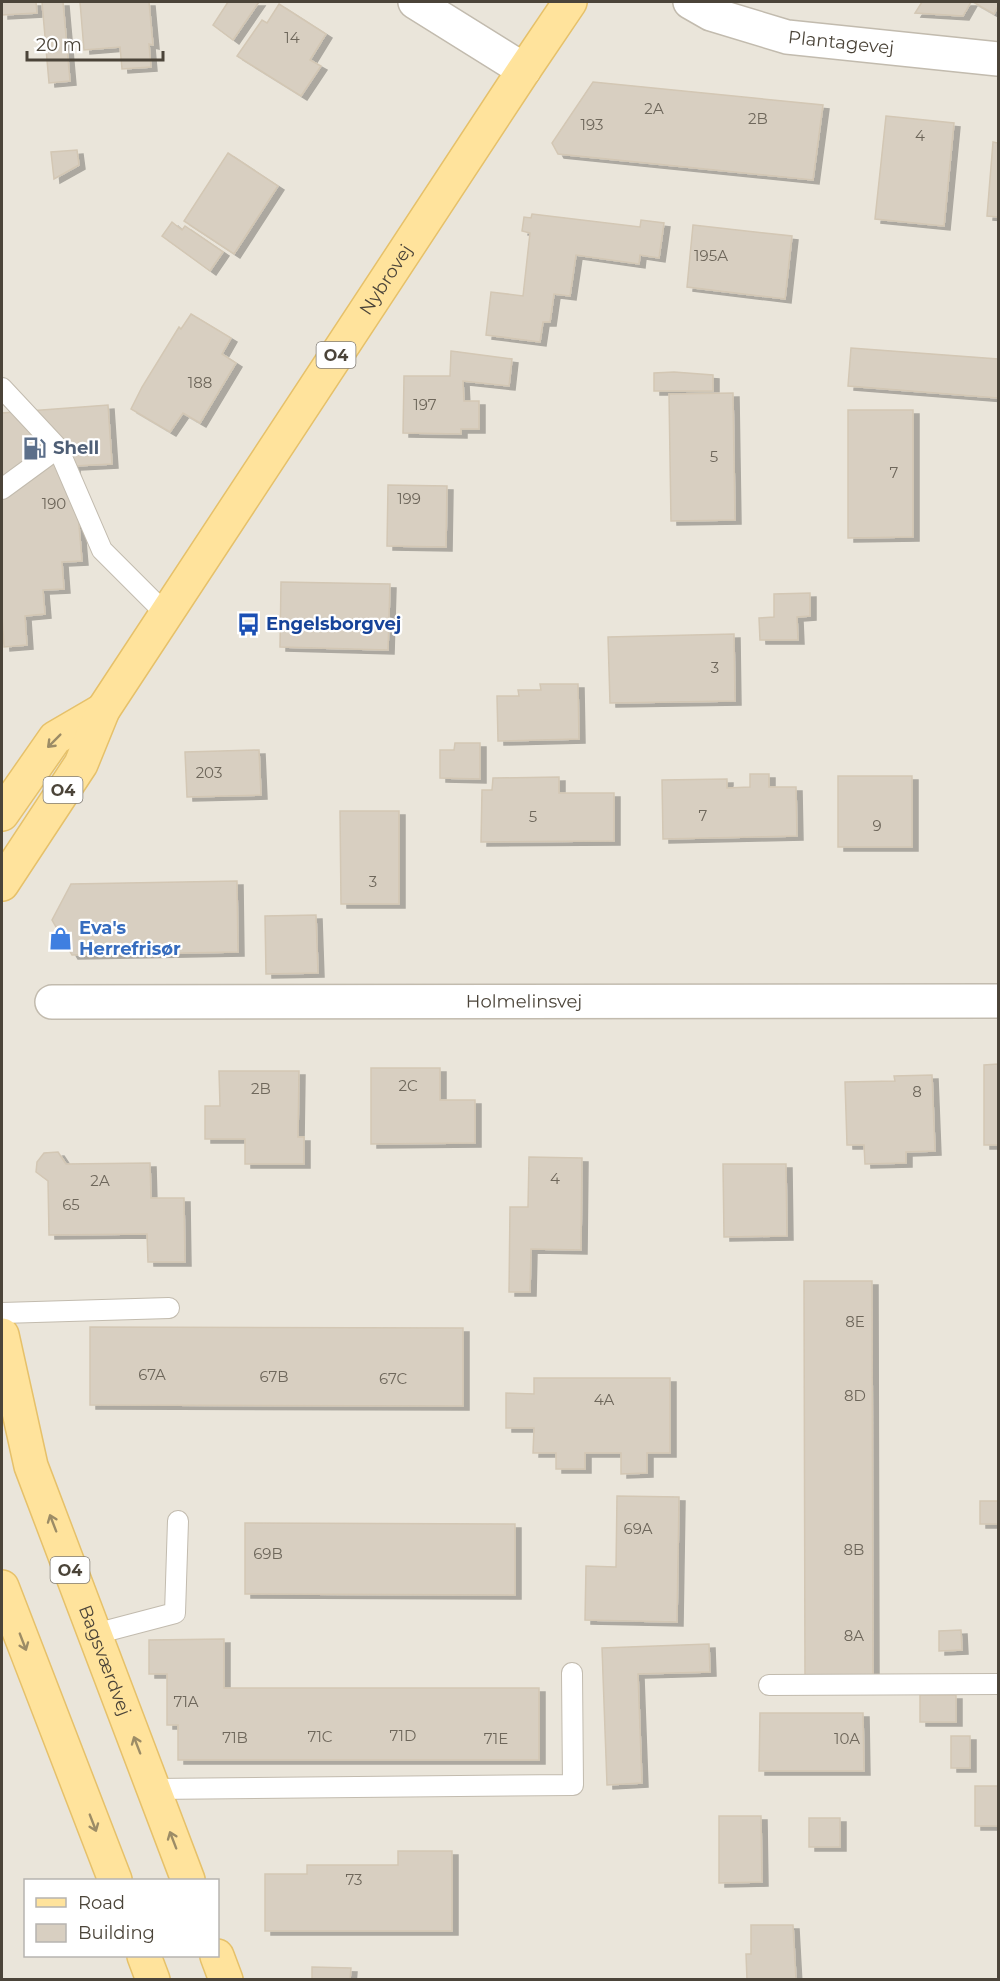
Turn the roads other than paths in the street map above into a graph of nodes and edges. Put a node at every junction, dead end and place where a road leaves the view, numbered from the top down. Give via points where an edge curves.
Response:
1 (415, 2) edge
2 (570, 2) edge
3 (690, 2) edge
4 (999, 59) edge
5 (524, 70) junction
6 (2, 388) edge
7 (58, 448) junction
8 (2, 489) edge
9 (166, 614) junction
10 (103, 710) junction
11 (2, 813) edge
12 (2, 884) edge
13 (999, 1001) edge
14 (52, 1002) dead end
15 (169, 1308) dead end
16 (2, 1313) edge
17 (2, 1335) edge
18 (178, 1521) dead end
19 (2, 1587) edge
20 (95, 1634) junction
21 (572, 1673) dead end
22 (999, 1684) edge
23 (769, 1685) dead end
24 (153, 1789) junction
25 (114, 1879) edge
26 (187, 1879) edge
27 (144, 1957) edge
28 (217, 1957) edge
29 (153, 1980) edge
30 (226, 1980) edge

1 - 5 street
2 - 5 main road, Nybrovej / O4
3 - 4 street, Plantagevej via 711,14 787,37
5 - 9 main road, Nybrovej / O4
6 - 7 lane
7 - 8 lane
7 - 9 lane via 102,550
9 - 10 main road, Nybrovej / O4
10 -> 11 main road, Nybrovej / O4 via 55,738
10 - 12 main road, Nybrovej / O4 via 81,764
13 - 14 street, Holmelinsvej
15 - 16 lane
20 -> 17 main road, Bagsværdvej / O4 via 31,1466
18 - 20 lane via 176,1613
19 -> 25 main road
24 -> 20 main road, Bagsværdvej / O4
21 - 24 lane via 573,1785
22 - 23 lane
26 -> 24 main road, Bagsværdvej / O4
27 - 29 main road
28 - 30 main road

